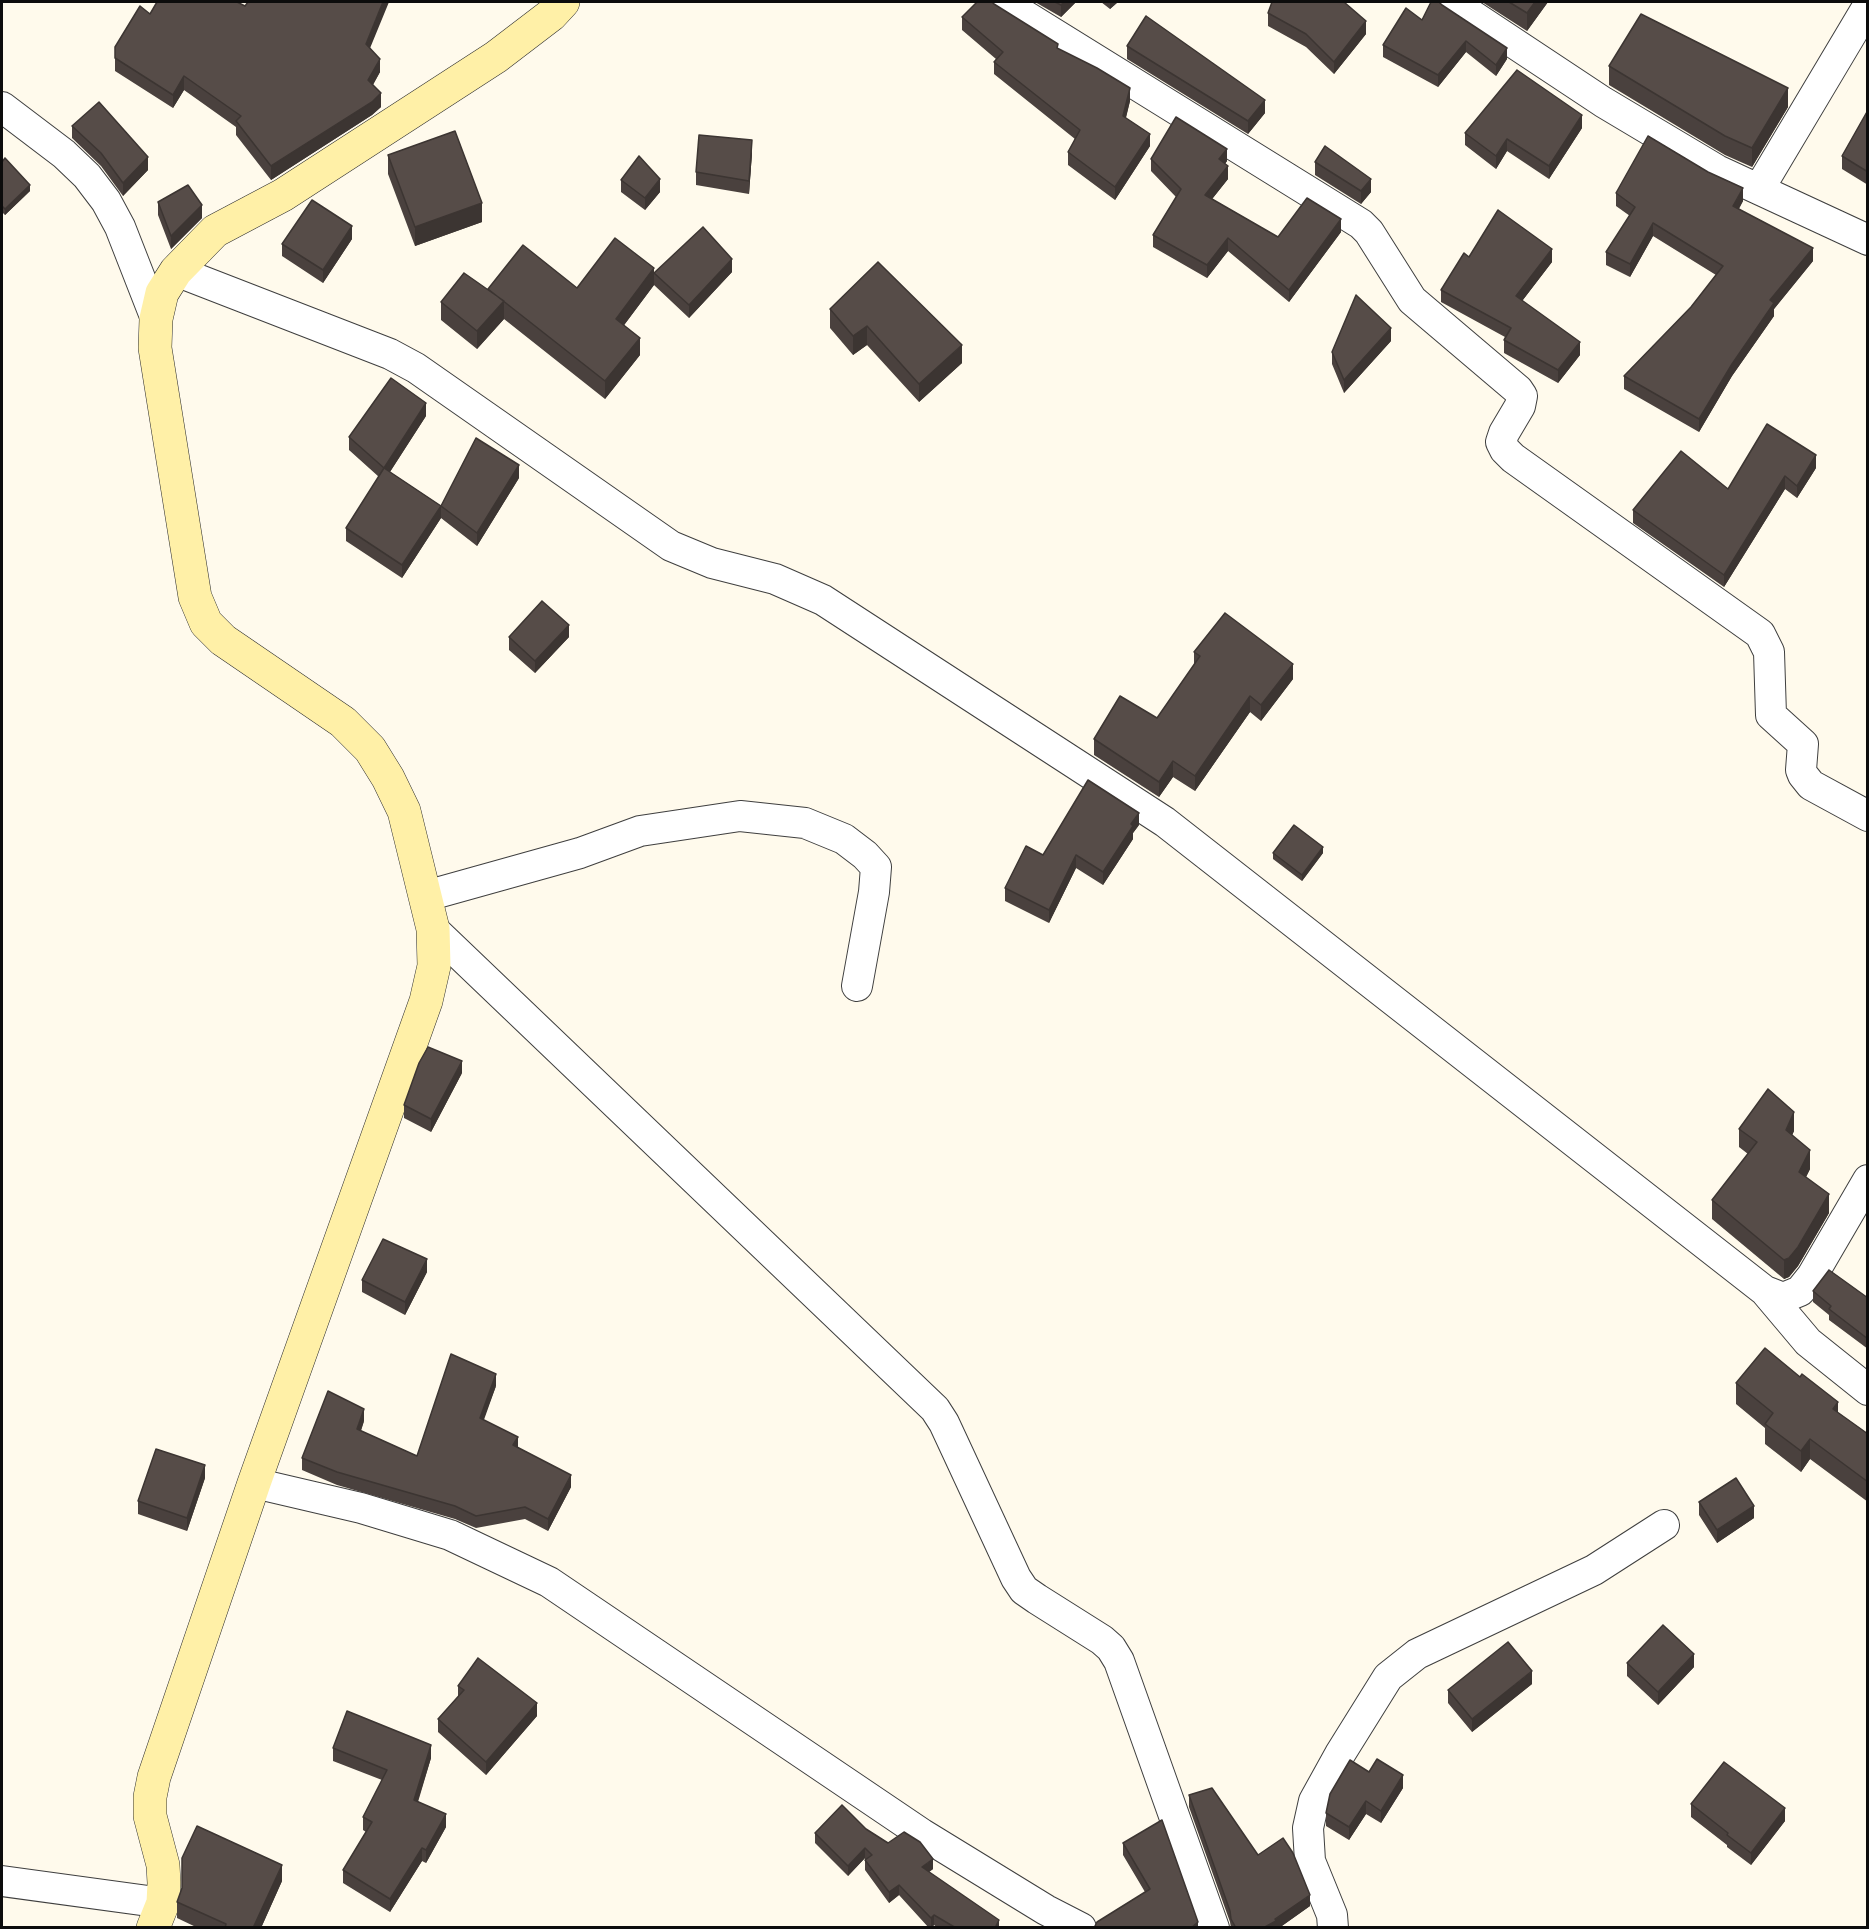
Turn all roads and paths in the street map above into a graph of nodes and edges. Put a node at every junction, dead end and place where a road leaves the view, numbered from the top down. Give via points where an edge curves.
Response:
1 (563, 2) edge
2 (1003, 2) edge
3 (1452, 2) edge
4 (1868, 6) edge
5 (2, 107) edge
6 (1759, 189) junction
7 (1868, 240) edge
8 (176, 271) junction
9 (156, 319) junction
10 (1868, 816) edge
11 (426, 896) junction
12 (434, 929) junction
13 (857, 986) dead end
14 (1868, 1180) edge
15 (1765, 1291) junction
16 (1868, 1390) edge
17 (254, 1484) junction
18 (1664, 1525) dead end
19 (2, 1881) edge
20 (162, 1919) edge
21 (1081, 1928) edge
22 (1214, 1928) edge
23 (1334, 1928) edge

1 - 8 street via 496,57 283,195 215,231
2 - 10 street via 1361,224 1412,300 1522,396 1501,442 1505,450 1760,634 1769,652 1770,715 1803,744 1803,776 1811,785
3 - 6 street via 1603,102 1717,170
4 - 6 street
5 - 9 street via 64,154 106,201
6 - 7 street
8 - 9 street via 162,293
8 - 15 street via 390,354 416,368 671,546 702,560 775,579 823,600 1165,822
9 - 11 street via 155,348 195,597 206,623 223,640 343,722 370,749 404,811
11 - 12 street
11 - 13 street via 580,854 640,831 740,816 805,823 844,839 876,867
12 - 17 street via 434,966 426,1001
12 - 22 street via 935,1409 1024,1590 1102,1640 1119,1661
14 - 15 street via 1800,1291 1783,1298
15 - 16 street via 1808,1342
17 - 20 street via 154,1777 150,1816 163,1865
17 - 21 street via 361,1508 450,1535 549,1582 922,1834
18 - 23 street via 1594,1570 1417,1654 1388,1677 1314,1801 1308,1828 1310,1861
19 - 20 street

